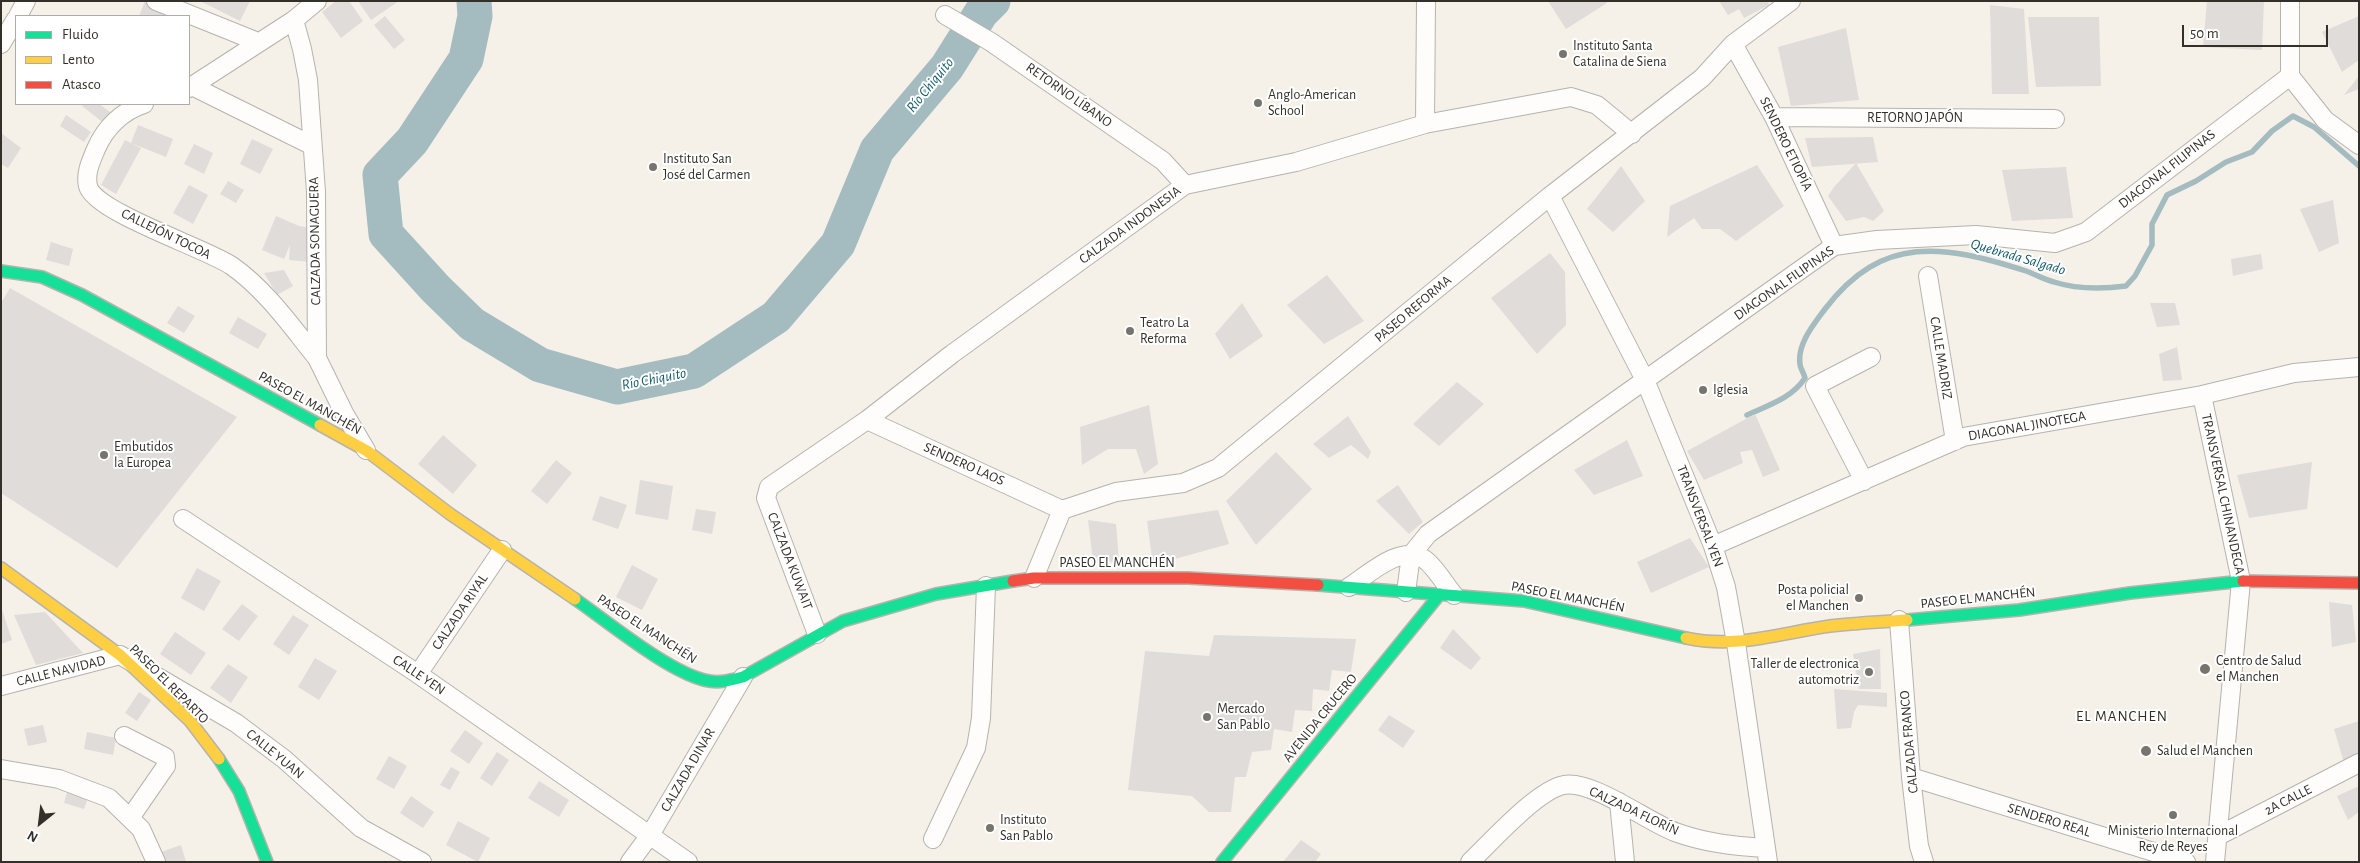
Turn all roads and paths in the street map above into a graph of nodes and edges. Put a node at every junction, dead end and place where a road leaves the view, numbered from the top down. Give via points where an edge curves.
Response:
1 (26, 1) edge
2 (156, 1) edge
3 (317, 1) edge
4 (1426, 1) edge
5 (1791, 1) edge
6 (2290, 1) edge
7 (18, 15) edge
8 (944, 15) dead end
9 (15, 20) edge
10 (294, 20) junction
11 (258, 42) junction
12 (1, 44) edge
13 (1733, 44) junction
14 (2290, 76) junction
15 (191, 88) edge
16 (140, 105) edge
17 (1774, 117) junction
18 (2055, 118) dead end
19 (1425, 124) junction
20 (1632, 134) junction
21 (311, 145) junction
22 (2359, 145) edge
23 (1185, 185) junction
24 (1550, 196) junction
25 (1834, 246) junction
26 (1, 271) edge
27 (1928, 276) dead end
28 (1871, 357) dead end
29 (317, 358) junction
30 (2359, 367) edge
31 (1645, 380) junction
32 (2202, 395) junction
33 (867, 420) junction
34 (1955, 441) junction
35 (367, 451) junction
36 (1864, 481) junction
37 (769, 488) joint
38 (1062, 510) junction
39 (183, 519) dead end
40 (1713, 546) junction
41 (502, 550) junction
42 (1411, 555) junction
43 (1, 568) edge
44 (1034, 578) junction
45 (2241, 581) junction
46 (2359, 583) edge
47 (986, 586) junction
48 (1349, 587) junction
49 (1406, 592) junction
50 (1447, 594) junction
51 (1899, 620) junction
52 (818, 634) junction
53 (1736, 643) junction
54 (120, 655) junction
55 (418, 674) junction
56 (743, 677) junction
57 (1, 686) edge
58 (124, 736) dead end
59 (2359, 764) edge
60 (1, 769) edge
61 (1912, 777) junction
62 (1619, 802) junction
63 (130, 818) junction
64 (650, 835) junction
65 (2218, 836) junction
66 (934, 839) dead end
67 (1767, 855) edge
68 (156, 862) edge
69 (267, 862) edge
70 (422, 862) edge
71 (630, 862) edge
72 (688, 862) edge
73 (1222, 862) edge
74 (1470, 862) edge
75 (1626, 862) edge
76 (1924, 862) edge
77 (2186, 862) edge
78 (2215, 862) edge

1 - 7 street
2 - 11 street
3 - 10 street
4 - 19 street
5 - 13 street, PASEO REFORMA
6 - 14 street
8 - 23 street, RETORNO LÍBANO via 991,42 1163,161
9 - 12 street
10 - 11 street
10 - 21 street, CALZADA SONAGUERA via 308,80
11 - 15 street
13 - 17 street, SENDERO ETIOPÍA
13 - 20 street, PASEO REFORMA via 1702,78
14 - 22 street via 2325,120
14 - 25 street, DIAGONAL FILIPINAS via 2086,232 2055,243 1976,235 1877,240
15 - 21 street
16 - 29 street, CALLEJÓN TOCOA via 109,126 87,172 88,188 97,198 144,226 230,265 255,283
17 - 18 street, RETORNO JAPÓN
17 - 25 street, SENDERO ETIOPÍA
19 - 20 street, CALZADA INDONESIA via 1572,97 1597,105
19 - 23 street, CALZADA INDONESIA via 1296,162
20 - 24 street, PASEO REFORMA
21 - 29 street, CALZADA SONAGUERA via 316,192
23 - 33 street, CALZADA INDONESIA via 952,354
24 - 31 street, TRANSVERSAL YEN
24 - 38 street, PASEO REFORMA via 1218,468 1184,482 1116,492
25 - 31 street, DIAGONAL FILIPINAS
26 - 35 street, PASEO EL MANCHÉN via 42,278 82,295
27 - 34 street, CALLE MADRIZ
28 - 36 street via 1815,387
29 - 35 street, CALZADA SONAGUERA
30 - 32 street, DIAGONAL JINOTEGA via 2294,373
31 - 40 street, TRANSVERSAL YEN
31 - 42 street, DIAGONAL FILIPINAS via 1428,534
32 - 34 street, DIAGONAL JINOTEGA
32 - 45 street, TRANSVERSAL CHINANDEGA
33 - 37 street, CALZADA INDONESIA
33 - 38 street, SENDERO LAOS
34 - 36 street, DIAGONAL JINOTEGA
35 - 41 street, PASEO EL MANCHÉN
36 - 40 street, DIAGONAL JINOTEGA
37 - 52 street, CALZADA KUWAIT via 766,498
38 - 44 street
39 - 55 street, CALLE YEN
40 - 53 street, TRANSVERSAL YEN via 1726,587
41 - 55 street, CALZADA RIYAL
41 - 56 street, PASEO EL MANCHÉN via 685,673 709,681 724,682
42 - 48 street via 1397,556
42 - 49 street
42 - 50 street via 1425,560
43 - 54 street, PASEO EL REPARTO
44 - 47 street, PASEO EL MANCHÉN
44 - 48 street, PASEO EL MANCHÉN via 1188,578
45 - 46 street, PASEO EL MANCHÉN
45 - 51 street, PASEO EL MANCHÉN via 2019,610
45 - 65 street, TRANSVERSAL CHINANDEGA
47 - 52 street, PASEO EL MANCHÉN via 936,594 876,610
47 - 66 street via 982,710 976,748
48 - 49 street, PASEO EL MANCHÉN
49 - 50 street, PASEO EL MANCHÉN
50 - 53 street, PASEO EL MANCHÉN via 1524,601 1709,643
50 - 73 street, AVENIDA CRUCERO
51 - 53 street, PASEO EL MANCHÉN via 1832,626
51 - 61 street, CALZADA FRANCO
52 - 56 street, PASEO EL MANCHÉN
53 - 67 street, TRANSVERSAL YEN
54 - 57 street, CALLE NAVIDAD
54 - 69 street, PASEO EL REPARTO via 190,721 219,759 239,791
54 - 70 street, CALLE YUAN via 236,723 284,759 360,828
55 - 64 street, CALLE YEN
56 - 64 street, CALZADA DINAR
58 - 63 street via 165,757 166,762
59 - 65 street, 2A CALLE
60 - 63 street via 59,779 109,798
61 - 76 street, CALZADA FRANCO via 1919,846
61 - 77 street, SENDERO REAL
62 - 67 street, CALZADA FLORÍN via 1676,832 1720,846
62 - 74 street, CALZADA FLORÍN via 1590,788 1564,784 1539,797
62 - 75 street
63 - 68 street via 141,829
64 - 71 street, CALZADA DINAR
64 - 72 street, CALLE YEN
65 - 78 street, TRANSVERSAL CHINANDEGA

